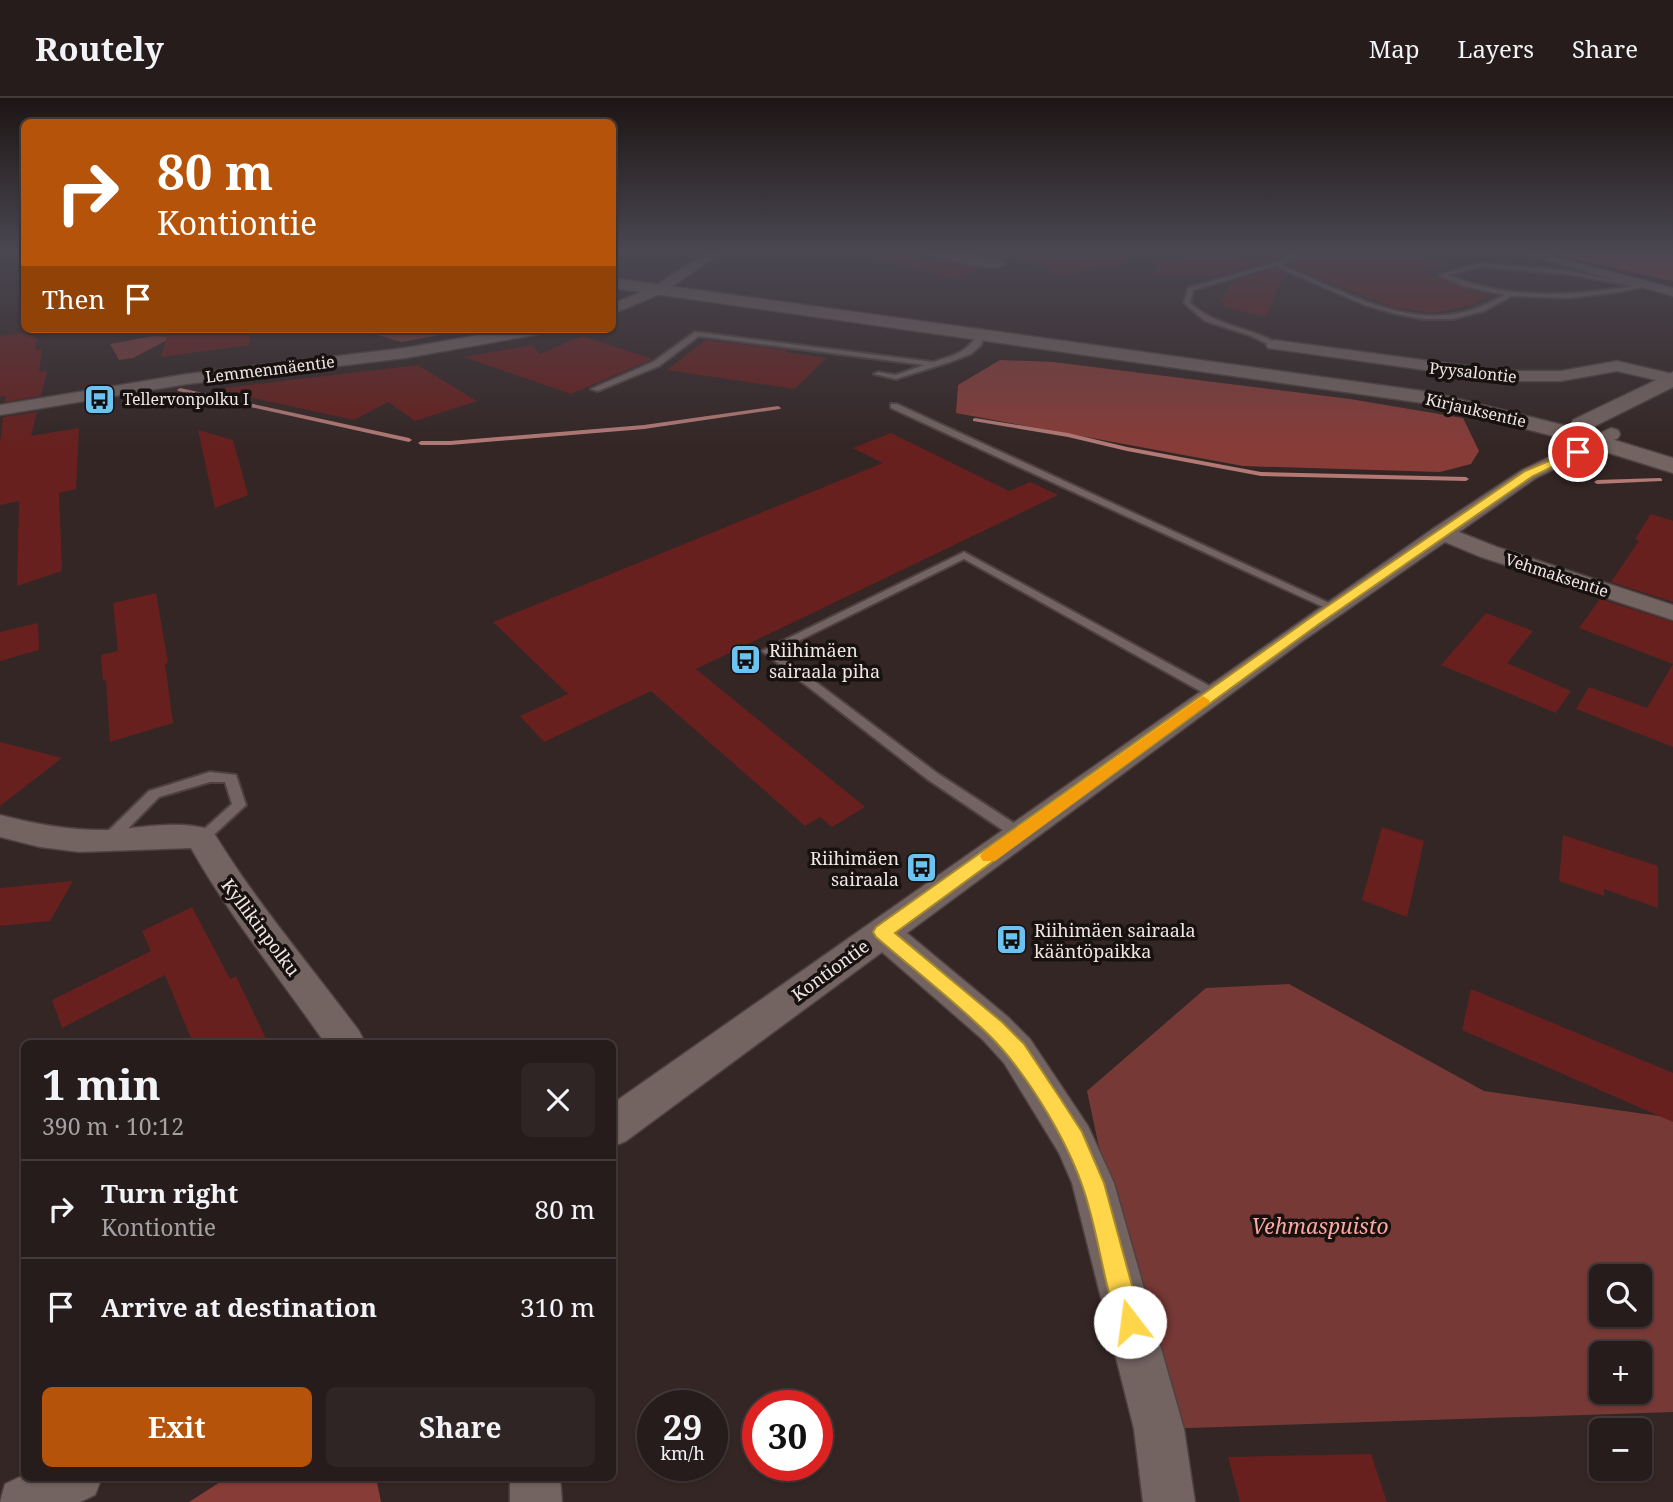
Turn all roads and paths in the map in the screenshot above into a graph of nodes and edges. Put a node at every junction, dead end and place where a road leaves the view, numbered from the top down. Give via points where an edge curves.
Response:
1 (849, 316) edge
2 (1198, 316) edge
3 (1408, 316) edge
4 (1462, 316) edge
5 (517, 333) edge
6 (981, 334) junction
7 (1274, 345) joint
8 (932, 364) junction
9 (878, 374) dead end
10 (1673, 378) edge
11 (595, 389) dead end
12 (1643, 397) junction
13 (894, 406) dead end
14 (0, 410) edge
15 (1589, 434) junction
16 (1673, 457) edge
17 (1673, 466) edge
18 (1529, 474) junction
19 (1442, 533) junction
20 (1334, 608) junction
21 (1673, 613) edge
22 (1213, 693) junction
23 (0, 826) edge
24 (1018, 833) junction
25 (201, 838) junction
26 (108, 841) junction
27 (882, 932) junction
28 (344, 1040) edge
29 (616, 1125) edge
30 (68, 1481) edge
31 (535, 1481) edge
32 (23, 1502) edge
33 (536, 1502) edge
34 (1169, 1502) edge

1 - 6 street, Kirjauksentie
2 - 7 lane
3 - 4 lane
5 - 14 street, Lemmenmäentie
6 - 8 lane via 968,352
6 - 15 street, Kirjauksentie via 1464,405
7 - 10 street, Pyysalontie via 1504,376 1561,376 1617,366
8 - 9 lane via 896,377
8 - 11 lane via 698,334 656,364
10 - 12 street, Kontiontie
12 - 15 street, Kontiontie
12 - 15 street, Kontiontie via 1609,409
13 - 20 lane
15 - 16 street, Kirjauksentie
15 - 17 street, Kirjauksentie
15 - 18 street, Kontiontie
15 - 18 street, Kontiontie via 1548,450
18 - 19 street, Kontiontie
19 - 20 street, Kontiontie
19 - 21 street, Vehmaksentie
20 - 22 street, Kontiontie
22 - 24 street, Kontiontie
22 - 24 lane via 964,555 768,651 932,775
23 - 26 street via 42,838
24 - 27 street, Kontiontie
25 - 26 street via 183,834
25 - 26 lane via 239,805 231,778 210,778 154,794
25 - 28 street, Kyllikinpolku via 230,888
27 - 29 street, Kontiontie
27 - 34 street via 1017,1051 1074,1140 1093,1183 1159,1429
30 - 32 street
31 - 33 street

